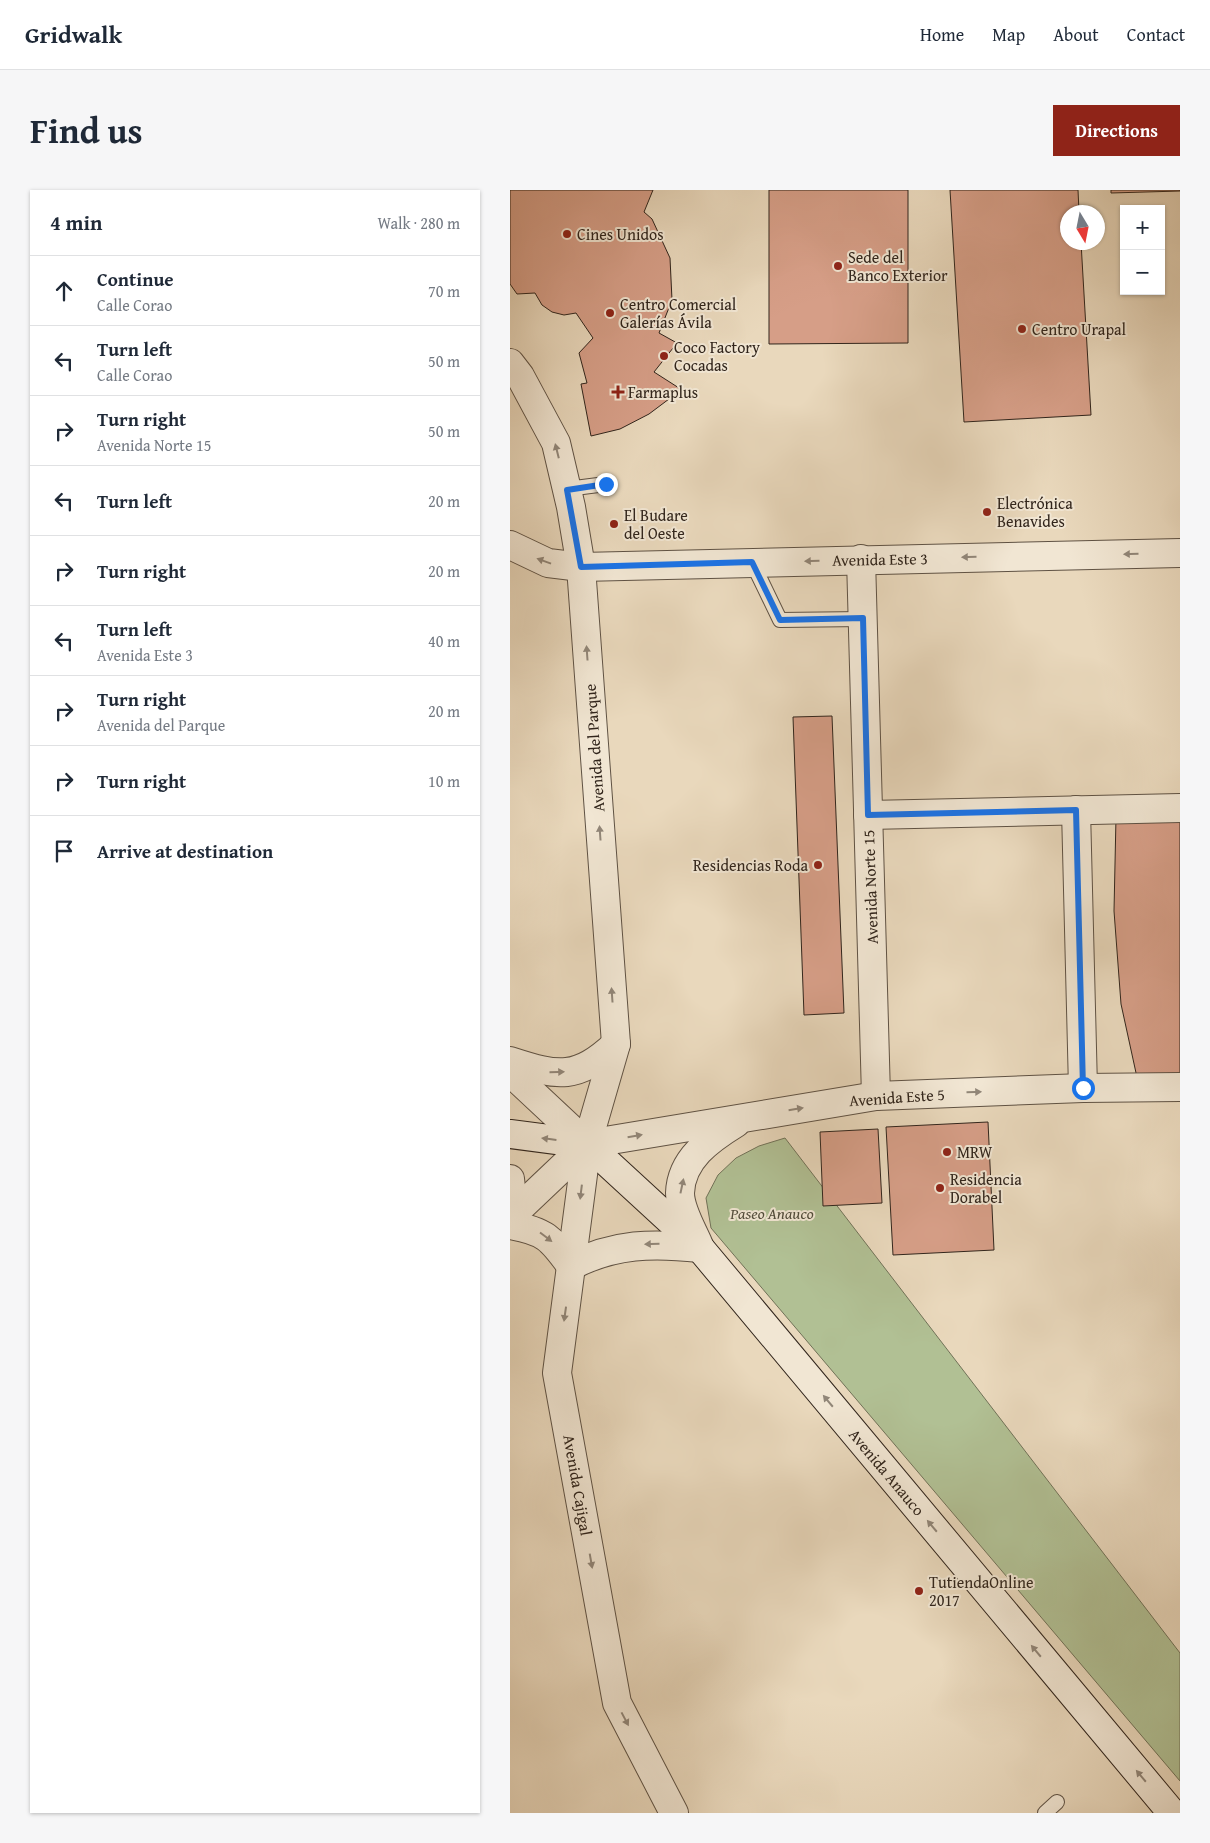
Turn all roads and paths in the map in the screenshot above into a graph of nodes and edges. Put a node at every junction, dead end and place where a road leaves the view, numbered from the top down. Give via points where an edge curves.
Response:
1 (510, 362) edge
2 (606, 484) dead end
3 (567, 490) junction
4 (510, 546) edge
5 (1180, 553) edge
6 (861, 559) junction
7 (752, 562) junction
8 (581, 567) junction
9 (863, 618) junction
10 (1180, 808) edge
11 (1076, 810) junction
12 (868, 815) junction
13 (616, 1044) junction
14 (510, 1061) edge
15 (510, 1072) edge
16 (1180, 1087) edge
17 (1083, 1088) junction
18 (876, 1096) junction
19 (745, 1118) junction
20 (510, 1134) edge
21 (587, 1144) junction
22 (510, 1180) edge
23 (510, 1204) edge
24 (510, 1217) edge
25 (510, 1225) edge
26 (700, 1248) junction
27 (571, 1266) junction
28 (1057, 1802) dead end
29 (674, 1813) edge
30 (1045, 1813) edge
31 (1172, 1813) edge

3 -> 1 street, Avenida del Parque via 556,443
2 - 3 lane
3 - 8 street, Avenida del Parque
8 -> 4 street, Avenida Este 3 via 548,563
5 -> 6 street, Avenida Este 3
6 -> 7 street, Avenida Este 3
6 - 9 street, Avenida Norte 15
7 - 8 street, Avenida Este 3
7 - 9 lane via 780,620
13 -> 8 street, Avenida del Parque
9 - 12 street, Avenida Norte 15
10 - 11 street
11 - 12 street
11 - 17 street
12 - 18 street, Avenida Norte 15
14 -> 13 street via 550,1073 576,1071 596,1062
13 - 21 street, Avenida del Parque
15 - 21 street, Avenida Anauco
16 - 17 street, Avenida Este 5
18 -> 17 street, Avenida Este 5
19 -> 18 street, Avenida Este 5
21 -> 19 street, Avenida Este 5
26 -> 19 street via 680,1194 685,1174 692,1158 706,1143
21 -> 20 street, Avenida Este 5
21 - 24 street
21 - 26 street, Avenida Anauco
21 -> 27 street, Avenida Cajigal
22 - 23 street
25 -> 27 street via 542,1232 556,1244
26 -> 27 street via 640,1244 586,1258
31 -> 26 street, Avenida Anauco
27 -> 29 street, Avenida Cajigal via 557,1373 617,1703
28 - 30 lane

